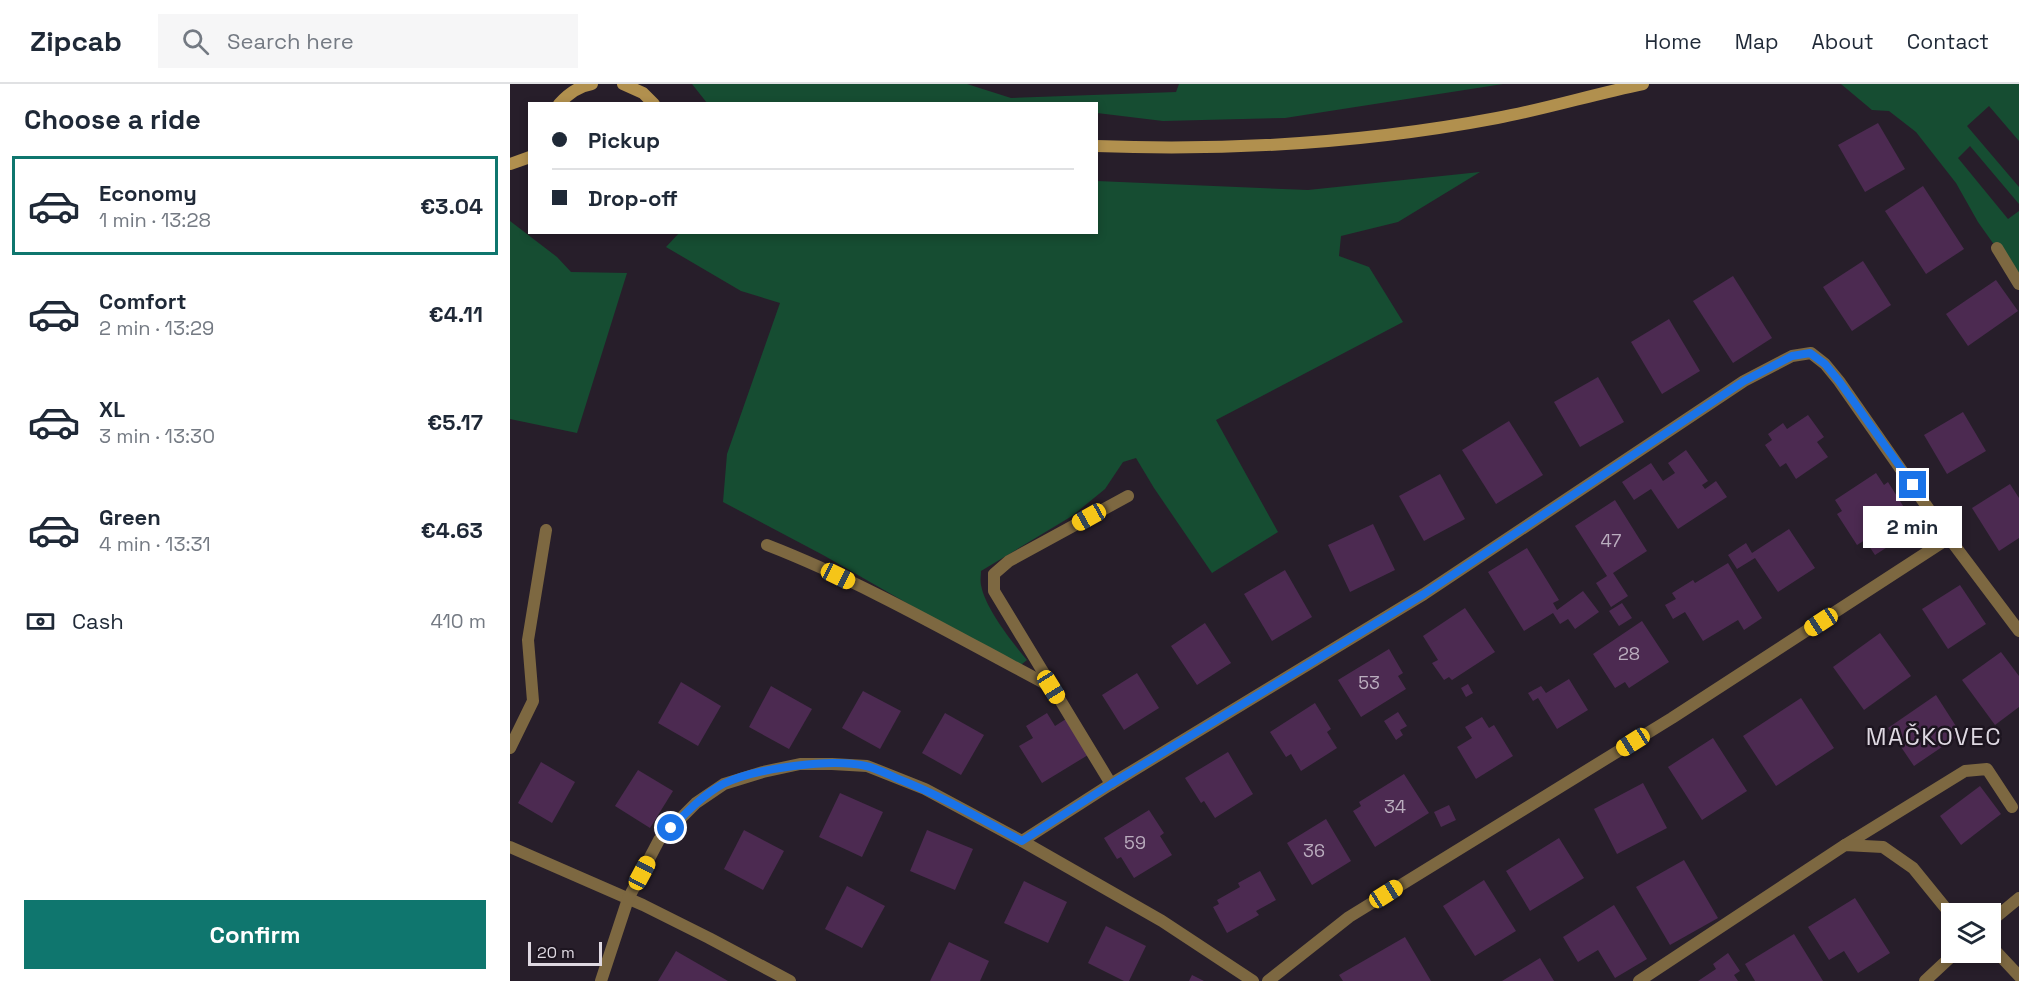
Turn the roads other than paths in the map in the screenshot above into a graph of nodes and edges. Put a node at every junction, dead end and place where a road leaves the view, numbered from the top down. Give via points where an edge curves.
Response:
1 (592, 84) edge
2 (623, 84) edge
3 (1643, 84) edge
4 (561, 102) edge
5 (652, 102) edge
6 (1098, 146) edge
7 (528, 158) edge
8 (510, 164) edge
9 (1997, 248) dead end
10 (2019, 284) edge
11 (1128, 495) dead end
12 (546, 530) dead end
13 (1949, 538) junction
14 (767, 546) dead end
15 (2019, 631) edge
16 (1051, 687) junction
17 (510, 748) edge
18 (1111, 784) junction
19 (2012, 807) dead end
20 (1022, 841) junction
21 (1845, 845) junction
22 (510, 848) edge
23 (2019, 898) edge
24 (628, 899) junction
25 (1941, 903) edge
26 (2001, 913) edge
27 (2001, 957) edge
28 (1944, 963) edge
29 (2019, 976) edge
30 (601, 981) edge
31 (790, 981) edge
32 (1252, 981) edge
33 (1268, 981) edge
34 (1639, 981) edge
35 (1924, 981) edge

1 - 4 main road
2 - 5 main road
3 - 6 main road via 1496,118 1350,139 1232,148
7 - 8 main road
9 - 10 street
11 - 16 street via 1009,561 994,574 994,591
12 - 17 street via 528,640 532,701
13 - 15 street
13 - 18 street via 1825,364 1810,353 1792,356 1744,381 1424,594
13 - 33 street via 1672,718 1349,917
14 - 16 street via 804,559 891,602
16 - 18 street
18 - 20 street
19 - 21 street via 1988,769 1965,771
20 - 24 street via 925,789 867,766 800,765 724,784 696,804 659,840
20 - 32 street via 1162,921
21 - 25 street via 1883,847 1913,868
21 - 34 street
22 - 24 street
23 - 26 street
24 - 30 street
24 - 31 street
27 - 29 street
28 - 35 street

